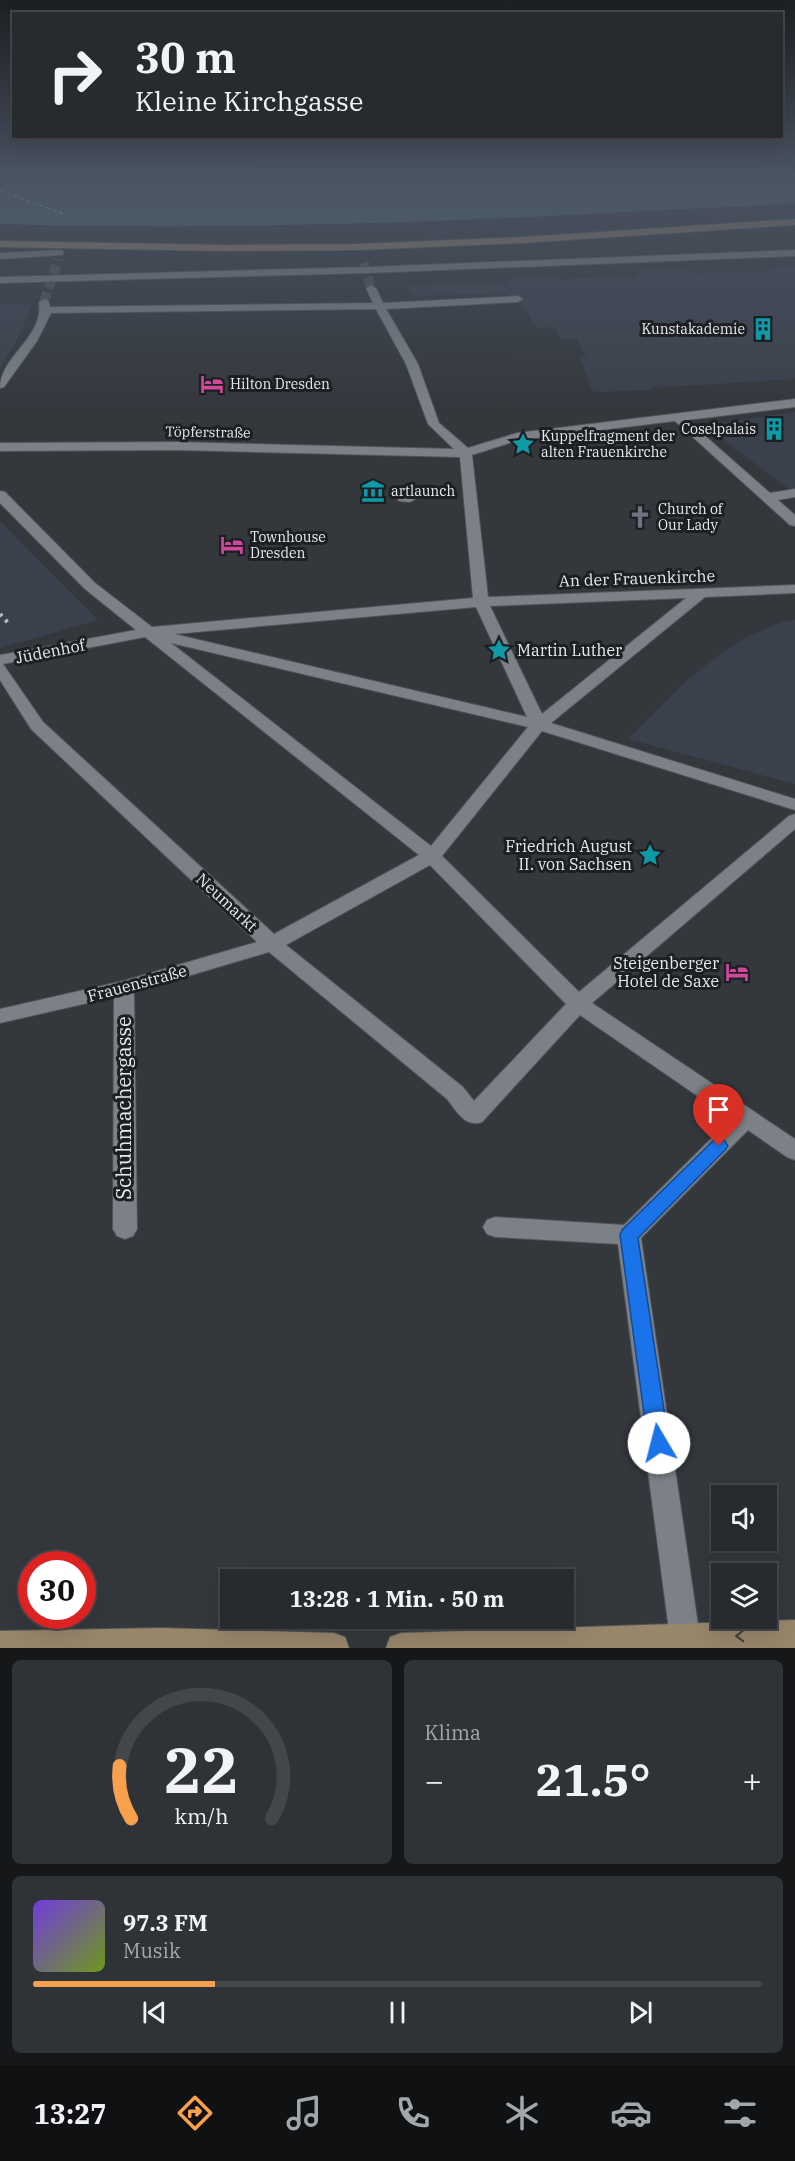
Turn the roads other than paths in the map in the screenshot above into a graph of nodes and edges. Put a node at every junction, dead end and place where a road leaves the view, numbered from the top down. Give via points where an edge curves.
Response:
1 (60, 253) edge
2 (795, 253) edge
3 (0, 256) edge
4 (369, 270) junction
5 (0, 280) edge
6 (373, 291) junction
7 (395, 295) dead end
8 (349, 297) dead end
9 (518, 299) dead end
10 (0, 385) edge
11 (795, 403) edge
12 (678, 418) junction
13 (0, 447) edge
14 (466, 453) junction
15 (795, 492) edge
16 (0, 495) edge
17 (768, 497) junction
18 (795, 522) edge
19 (795, 590) edge
20 (701, 593) junction
21 (481, 602) junction
22 (148, 633) junction
23 (0, 660) edge
24 (0, 668) edge
25 (539, 725) junction
26 (795, 805) edge
27 (795, 820) edge
28 (432, 856) junction
29 (272, 944) junction
30 (124, 988) junction
31 (578, 1004) junction
32 (0, 1016) edge
33 (746, 1118) junction
34 (795, 1151) edge
35 (495, 1227) dead end
36 (124, 1228) dead end
37 (629, 1235) junction
38 (795, 1635) edge
39 (685, 1638) junction
40 (0, 1646) edge
41 (334, 1648) edge
42 (400, 1648) edge

1 - 3 street
2 - 4 street
4 - 5 street
4 - 6 street
6 - 7 street
6 - 8 street
6 - 9 street
6 - 10 street via 45,306 32,341
6 - 14 street via 412,364 434,424
11 - 12 street
12 - 14 street via 517,437
12 - 17 street
13 - 14 street, Töpferstraße via 177,446
14 - 21 street
15 - 17 street
16 - 22 street via 90,586
17 - 18 street
19 - 20 street, An der Frauenkirche
20 - 21 street, An der Frauenkirche
20 - 25 street
21 - 22 street, An der Frauenkirche
21 - 25 street
22 - 23 street, Jüdenhof
22 - 25 street
22 - 28 street
24 - 29 street, Neumarkt via 37,725
25 - 26 street
25 - 28 street
27 - 31 street
28 - 29 street, Frauenstraße
28 - 31 street
29 - 30 street, Frauenstraße
29 - 31 street, Neumarkt via 455,1094 474,1116
30 - 32 street, Frauenstraße
30 - 36 street, Schuhmachergasse
31 - 33 street
33 - 34 street
33 - 37 street
35 - 37 street
37 - 39 street
38 -> 39 main road
39 - 42 main road
40 - 41 main road via 161,1643

